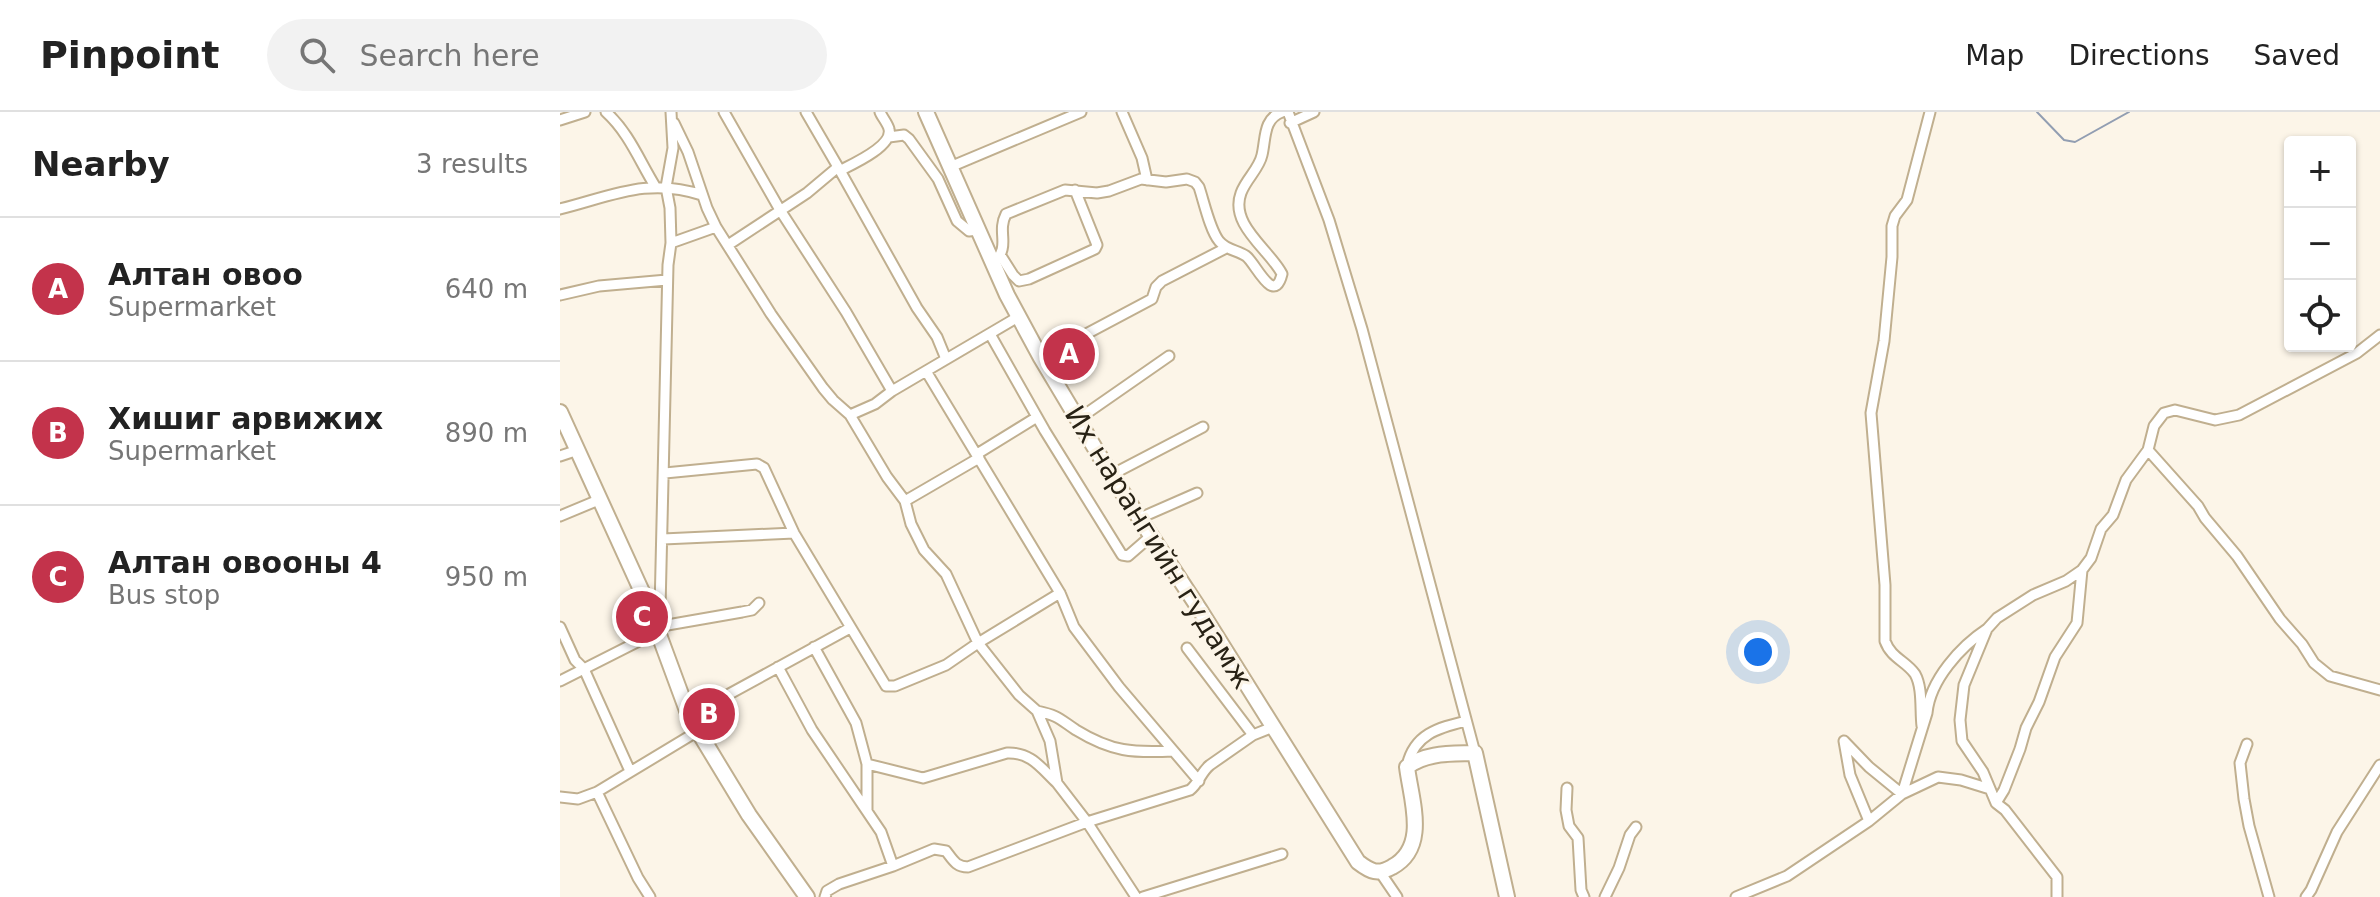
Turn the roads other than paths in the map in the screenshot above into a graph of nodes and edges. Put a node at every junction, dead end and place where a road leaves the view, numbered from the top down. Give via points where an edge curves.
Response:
1 (585, 112) edge
2 (606, 112) edge
3 (724, 112) edge
4 (806, 112) edge
5 (880, 112) edge
6 (926, 112) edge
7 (1081, 112) edge
8 (1122, 112) edge
9 (1314, 112) edge
10 (1930, 112) edge
11 (671, 114) edge
12 (1287, 116) edge
13 (560, 120) edge
14 (889, 137) junction
15 (950, 167) junction
16 (840, 168) junction
17 (1147, 180) junction
18 (655, 186) junction
19 (666, 187) junction
20 (1075, 190) junction
21 (702, 195) junction
22 (560, 209) edge
23 (780, 210) junction
24 (716, 227) junction
25 (978, 230) junction
26 (671, 243) junction
27 (728, 245) junction
28 (1226, 248) junction
29 (997, 260) junction
30 (667, 280) junction
31 (560, 295) edge
32 (1018, 317) junction
33 (990, 334) junction
34 (2380, 335) edge
35 (1169, 356) dead end
36 (1041, 358) junction
37 (946, 359) junction
38 (926, 371) junction
39 (892, 391) junction
40 (560, 412) edge
41 (850, 415) junction
42 (1037, 417) junction
43 (1077, 420) junction
44 (1203, 427) dead end
45 (578, 450) junction
46 (2148, 450) junction
47 (560, 456) edge
48 (978, 456) junction
49 (665, 473) junction
50 (1111, 475) junction
51 (1197, 493) dead end
52 (601, 499) junction
53 (905, 501) junction
54 (560, 516) edge
55 (1140, 518) junction
56 (794, 533) junction
57 (1151, 536) junction
58 (663, 539) junction
59 (2082, 570) junction
60 (1060, 593) junction
61 (759, 603) dead end
62 (560, 627) edge
63 (656, 627) junction
64 (850, 628) junction
65 (1987, 629) junction
66 (978, 643) junction
67 (814, 647) junction
68 (1187, 648) dead end
69 (778, 667) junction
70 (584, 669) junction
71 (560, 681) edge
72 (2380, 690) edge
73 (1037, 711) junction
74 (689, 716) junction
75 (1466, 721) junction
76 (1922, 726) junction
77 (1273, 727) junction
78 (698, 731) junction
79 (1253, 735) junction
80 (2247, 744) dead end
81 (1173, 751) junction
82 (1475, 753) junction
83 (867, 764) junction
84 (2380, 765) edge
85 (1407, 767) junction
86 (630, 771) junction
87 (1199, 781) junction
88 (1057, 783) junction
89 (1567, 788) dead end
90 (1990, 789) junction
91 (597, 792) junction
92 (1902, 794) junction
93 (560, 797) edge
94 (1996, 803) junction
95 (867, 810) junction
96 (1869, 821) junction
97 (1087, 822) junction
98 (1636, 827) dead end
99 (1282, 854) dead end
100 (893, 866) junction
101 (1380, 872) junction
102 (650, 897) edge
103 (807, 897) edge
104 (825, 897) edge
105 (1136, 897) edge
106 (1143, 897) edge
107 (1397, 897) edge
108 (1507, 897) edge
109 (1584, 897) edge
110 (1605, 897) edge
111 (1736, 897) edge
112 (2057, 897) edge
113 (2269, 897) edge
114 (2306, 897) edge

1 - 13 street
2 - 18 street via 634,145
3 - 23 street
4 - 16 street
5 - 14 street
6 - 15 main road, Их нарангийн гудамж
7 - 15 street
8 - 17 street
9 - 12 street
10 - 76 street via 1907,200 1892,226 1884,341 1871,413 1885,641 1915,675
11 - 19 street via 673,148
11 - 21 street
12 - 28 street via 1275,114 1269,121 1263,153 1240,194 1239,206 1247,228 1279,268 1280,281 1265,283 1255,263
12 - 75 street via 1329,220 1354,302
14 - 16 street via 864,159
14 - 25 street via 909,139 938,179 957,221 969,231
15 - 25 main road, Их нарангийн гудамж
16 - 23 street
16 - 37 street
17 - 20 street via 1097,193
17 - 28 street via 1195,182 1217,239
18 - 19 street
18 - 22 street
19 - 21 street
19 - 26 street
20 - 29 street via 1006,214 1004,249
20 - 29 street via 1095,249 1019,281
21 - 24 street
23 - 27 street
23 - 39 street
24 - 26 street
24 - 27 street
25 - 29 main road, Их нарангийн гудамж
26 - 30 street
27 - 41 street via 823,388
28 - 36 street via 1162,281 1152,299
29 - 32 main road, Их нарангийн гудамж
30 - 31 street
30 - 49 street
32 - 33 street
32 - 36 main road, Их нарангийн гудамж
33 - 37 street
33 - 42 street
34 - 46 street via 2357,353 2239,415 2215,420 2175,410 2164,413 2154,426
35 - 43 street
36 - 43 main road, Их нарангийн гудамж
37 - 38 street
38 - 39 street
38 - 48 street
39 - 41 street
40 - 45 main road
41 - 53 street
42 - 48 street
42 - 57 street via 1122,555 1128,556
43 - 50 main road, Их нарангийн гудамж
44 - 50 street
45 - 47 street
45 - 52 main road
46 - 59 street via 2126,480
46 - 72 street via 2198,506 2314,663 2330,676
48 - 53 street
48 - 60 street
49 - 56 street via 757,464 764,468
49 - 58 street
50 - 55 main road, Их нарангийн гудамж
51 - 55 street
52 - 54 street
52 - 63 main road
53 - 66 street via 924,550 946,574
55 - 57 main road, Их нарангийн гудамж
56 - 58 street
56 - 64 street
57 - 77 main road, Их нарангийн гудамж
58 - 63 street
59 - 65 street via 2033,595
59 - 94 street via 2077,623 2055,657
60 - 66 street
60 - 81 street via 1074,627
61 - 63 street via 752,610
62 - 70 street
63 - 70 street via 647,637
63 - 74 main road
64 - 66 street via 886,686 946,665
64 - 67 street
65 - 76 street via 1958,651 1936,686
65 - 90 street via 1964,685 1960,720 1962,741
66 - 73 street
67 - 69 street
67 - 83 street via 856,723
68 - 79 street
69 - 74 street
69 - 95 street via 812,730
70 - 71 street
70 - 86 street
73 - 81 street via 1057,715 1107,746 1136,753
73 - 88 street via 1050,741
74 - 78 main road
75 - 82 street
75 - 85 street via 1433,731 1410,753
76 - 92 street
77 - 79 street
77 - 101 main road, Их нарангийн гудамж via 1358,862
78 - 86 street
78 - 103 main road
79 - 87 street via 1203,770
80 - 113 street via 2240,763 2244,799
81 - 87 street
82 - 85 main road via 1438,755
82 - 108 main road
83 - 88 street via 923,778 1019,753
83 - 95 street
84 - 114 street via 2337,832
85 - 101 main road via 1414,841 1405,858
86 - 91 street
87 - 97 street via 1190,790
88 - 97 street
89 - 109 street via 1566,810 1578,838
90 - 92 street via 1938,777
90 - 94 street
91 - 93 street via 578,799
91 - 102 street
92 - 96 street
92 - 96 street via 1844,741 1850,775
94 - 112 street via 2057,877
95 - 100 street
96 - 111 street via 1787,876
97 - 100 street via 968,867 956,864 939,848
97 - 105 street
98 - 110 street
99 - 106 street
100 - 104 street via 839,884
101 - 107 street

